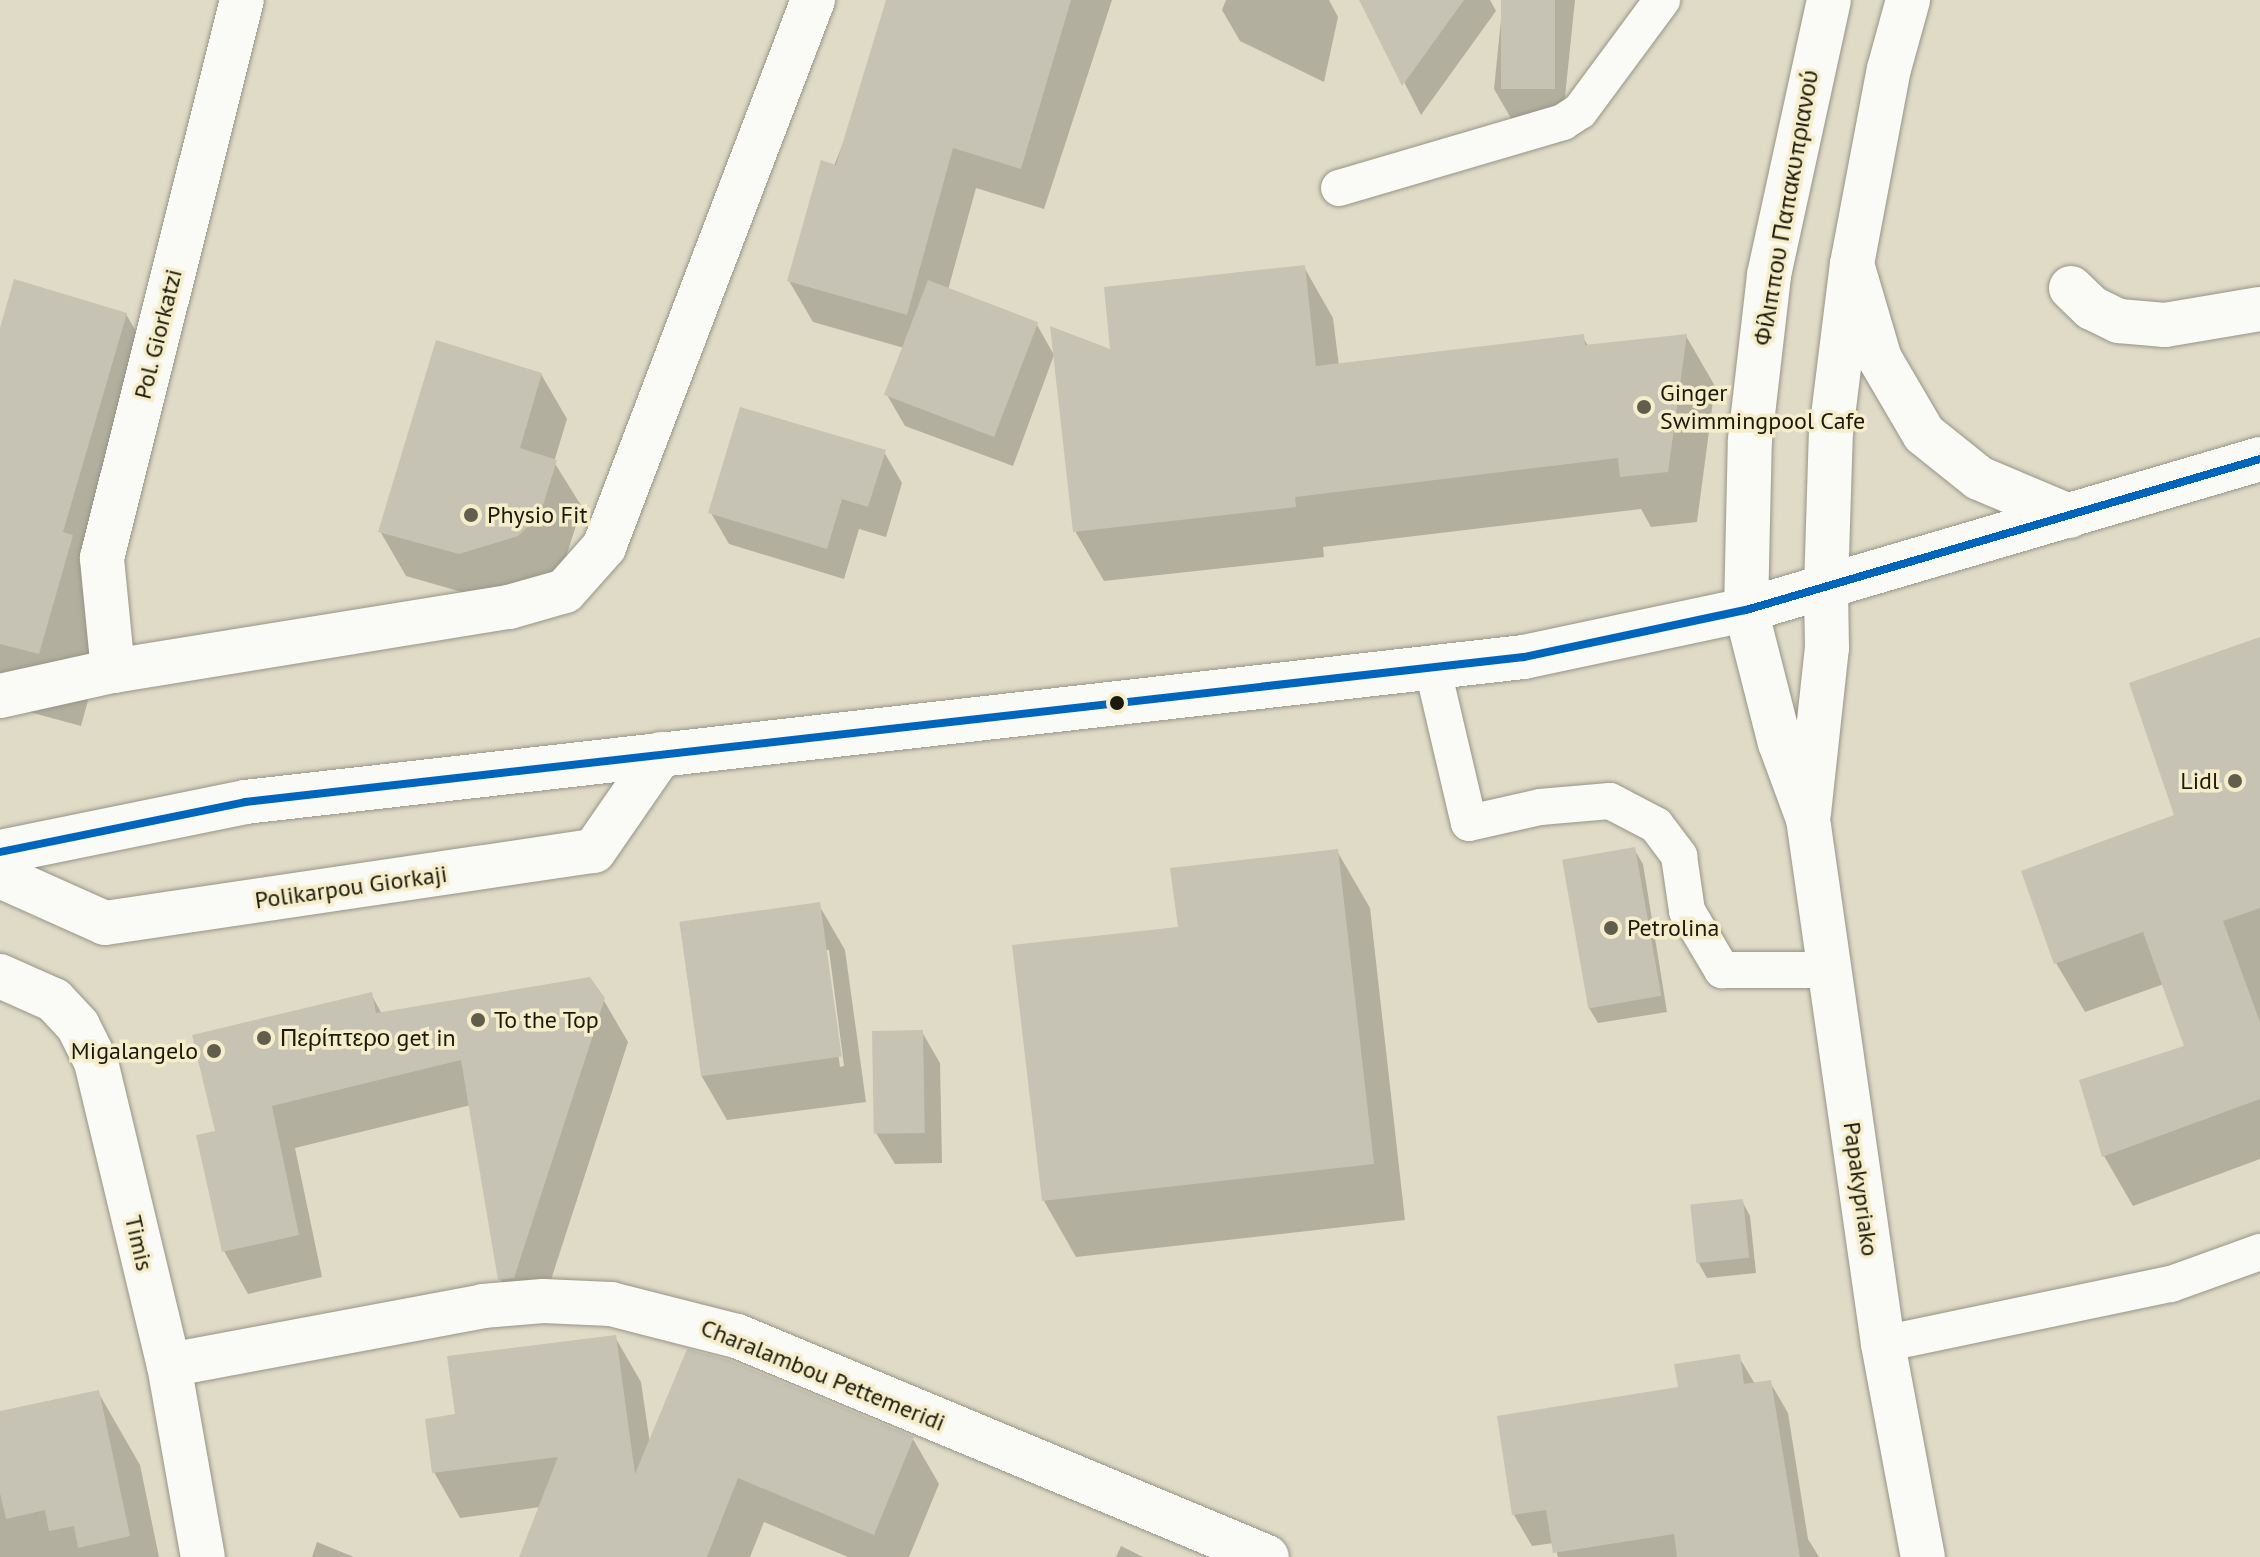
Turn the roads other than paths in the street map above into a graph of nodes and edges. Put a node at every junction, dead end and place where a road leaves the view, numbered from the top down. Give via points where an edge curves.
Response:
1 (242, 0) edge
2 (813, 0) edge
3 (1662, 0) edge
4 (1829, 0) edge
5 (1908, 0) edge
6 (1339, 188) dead end
7 (1852, 264) junction
8 (2071, 288) dead end
9 (2260, 309) edge
10 (2260, 459) edge
11 (2069, 516) junction
12 (1826, 588) junction
13 (1746, 610) junction
14 (1433, 670) junction
15 (113, 671) junction
16 (0, 696) edge
17 (661, 754) junction
18 (1808, 819) junction
19 (0, 852) edge
20 (0, 876) edge
21 (1829, 970) junction
22 (0, 976) edge
23 (2260, 1252) edge
24 (1883, 1344) junction
25 (169, 1365) junction
26 (203, 1557) edge
27 (1267, 1557) edge
28 (1923, 1557) edge

1 - 15 street, Pol. Giorkatzi via 102,558
2 - 15 street via 604,547 590,569 565,591 541,601
3 - 6 lane via 1580,111 1563,122
4 - 13 street, Φίλιππου Παπακυπριανού via 1769,275 1750,440
5 - 7 street via 1889,69
7 - 11 street via 1880,359 1924,434 1979,478
7 - 12 street via 1831,432
8 - 9 street via 2092,308 2119,321 2165,325
10 - 11 street
11 - 12 street
12 - 13 street
12 - 18 street, Papakypriako via 1827,648
13 - 14 street via 1524,657
13 - 18 street, Papakypriako via 1780,743
14 - 17 street
14 - 21 lane via 1469,823 1540,807 1610,801 1656,825 1679,856 1687,911 1722,970
15 - 16 street
17 - 19 street via 245,802
17 - 20 street, Polikarpou Giorkaji via 594,851 105,923
18 - 21 street, Papakypriako
21 - 24 street, Papakypriako
22 - 25 street, Timis via 54,1000 78,1026 96,1062
23 - 24 lane via 2171,1284
24 - 28 street, Papakypriako
25 - 26 street, Timis
25 - 27 street, Charalambou Pettemeridi via 483,1306 543,1301 611,1304 737,1336

